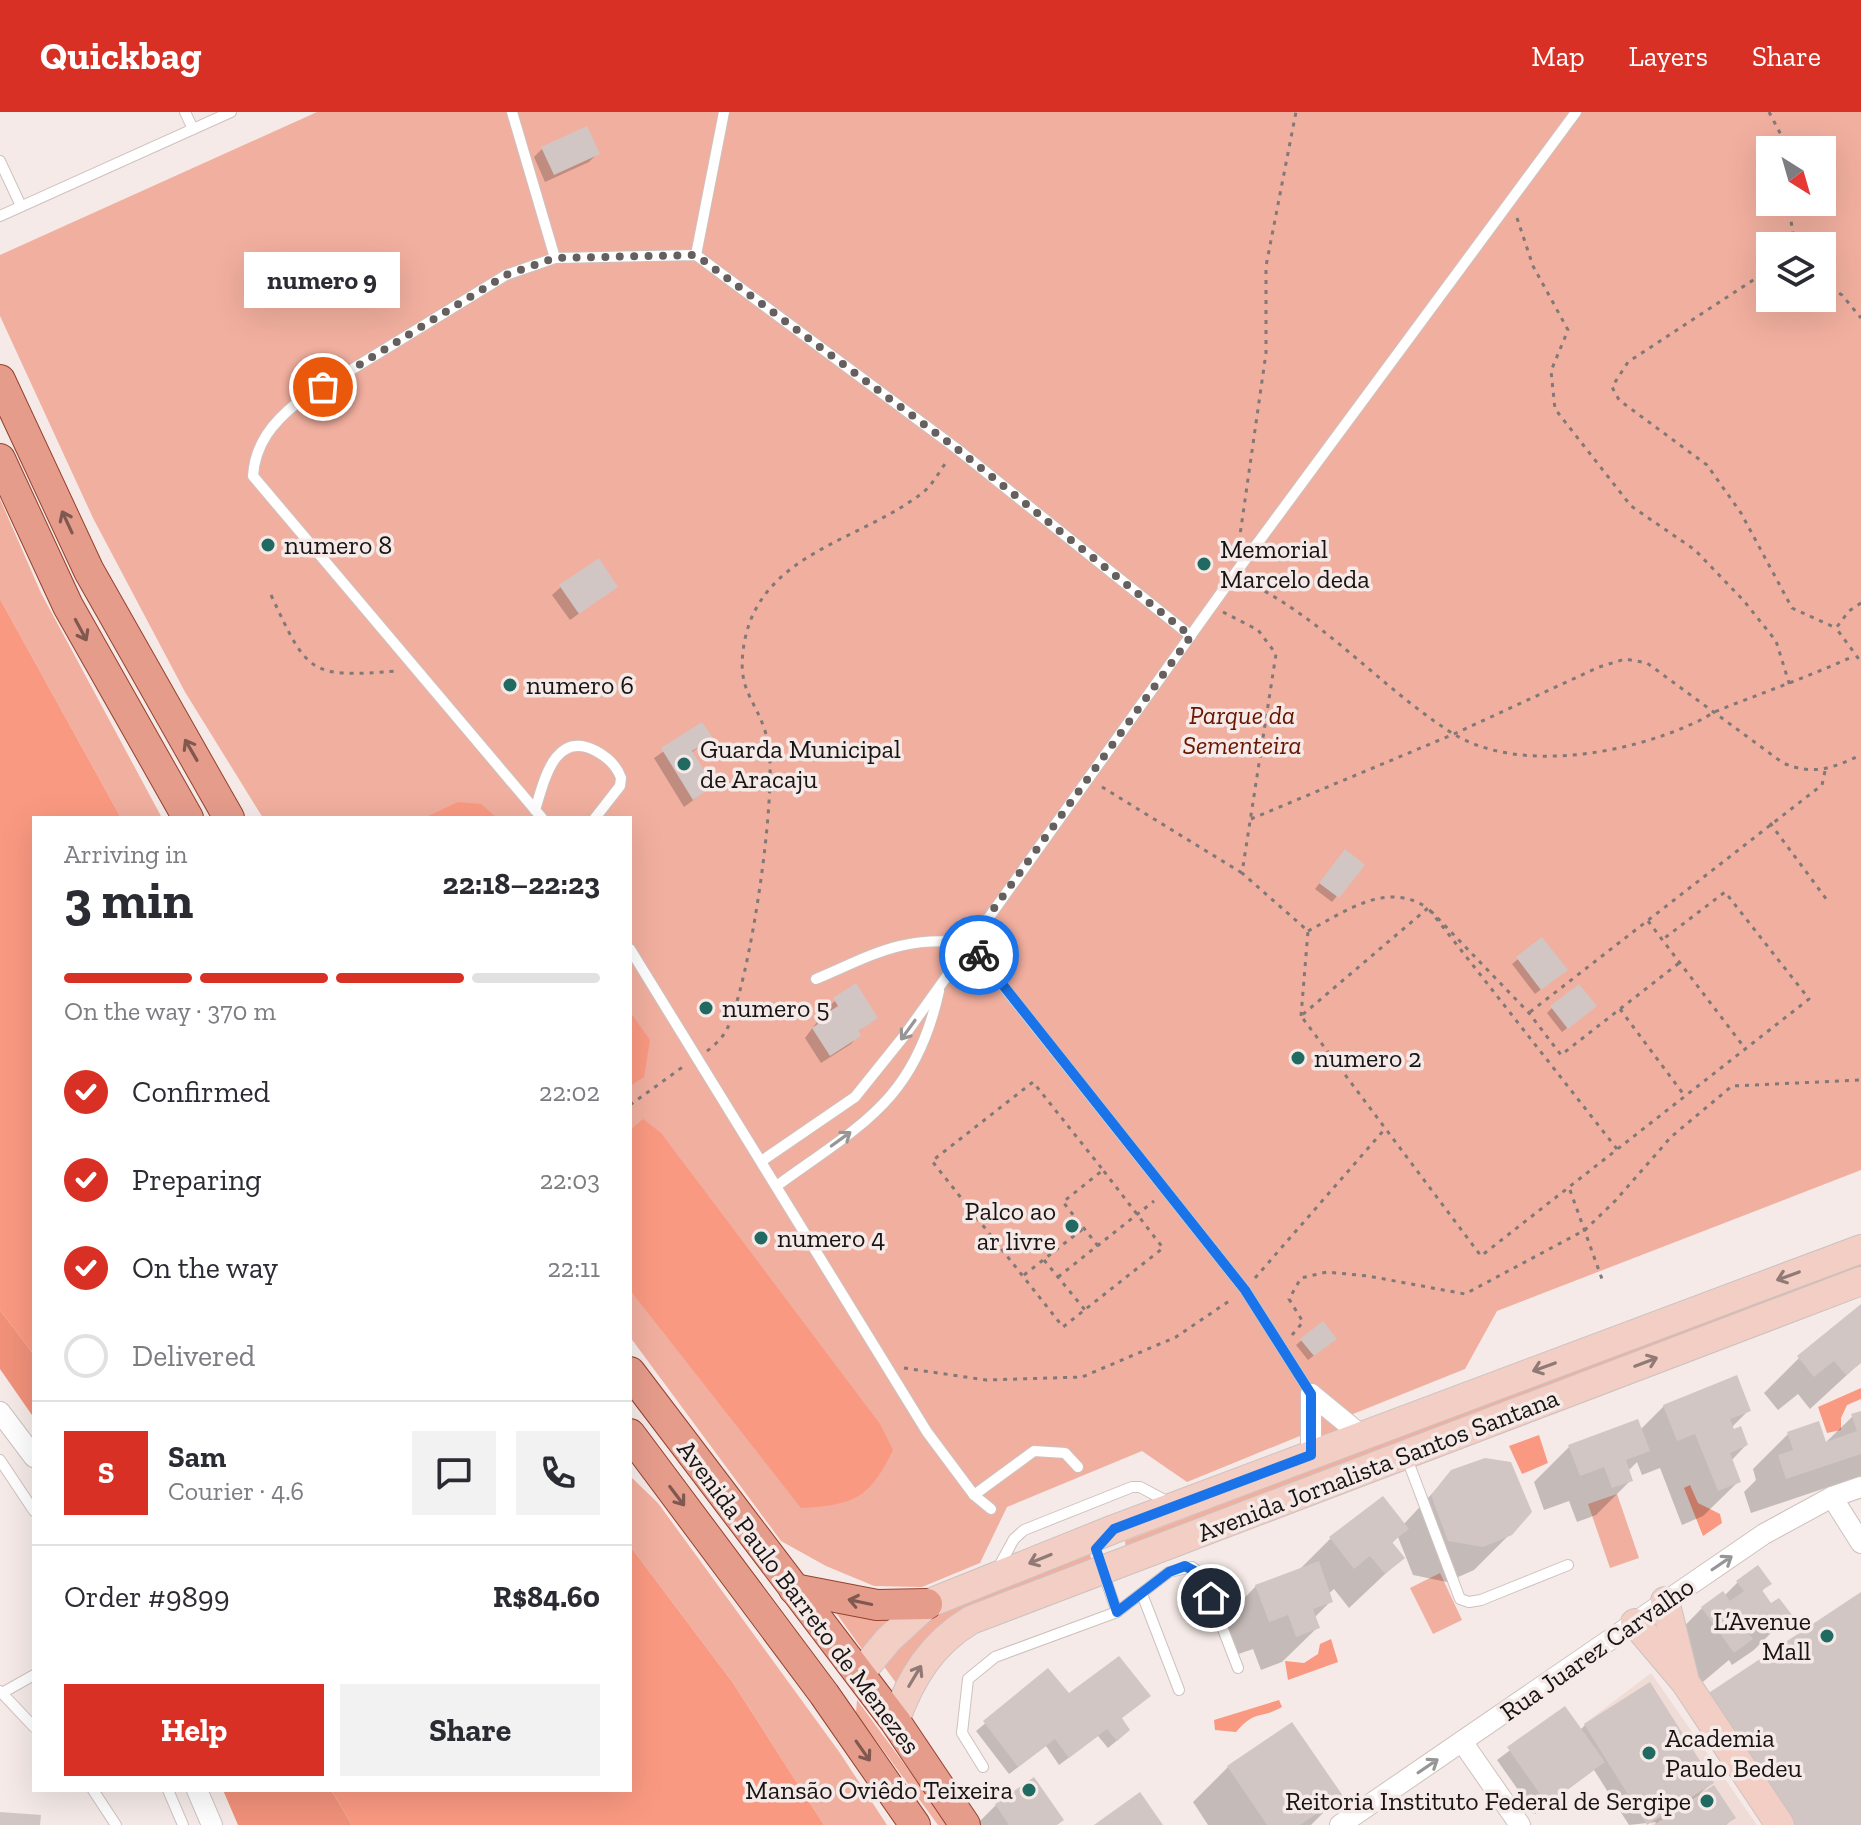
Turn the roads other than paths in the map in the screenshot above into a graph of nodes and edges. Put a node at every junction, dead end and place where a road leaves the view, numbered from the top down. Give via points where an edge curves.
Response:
1 (185, 112) edge
2 (231, 112) edge
3 (512, 112) edge
4 (724, 112) edge
5 (1576, 112) edge
6 (193, 129) junction
7 (0, 161) edge
8 (21, 206) junction
9 (0, 216) edge
10 (696, 255) junction
11 (555, 258) junction
12 (0, 380) edge
13 (0, 459) edge
14 (1191, 636) junction
15 (538, 814) edge
16 (187, 816) edge
17 (228, 816) edge
18 (597, 816) edge
19 (969, 943) junction
20 (632, 952) edge
21 (816, 979) dead end
22 (941, 983) junction
23 (763, 1160) junction
24 (778, 1185) junction
25 (1861, 1249) edge
26 (1861, 1281) edge
27 (632, 1375) edge
28 (1311, 1394) junction
29 (0, 1412) edge
30 (1361, 1435) junction
31 (632, 1437) edge
32 (32, 1454) edge
33 (1406, 1454) junction
34 (1311, 1455) junction
35 (0, 1460) edge
36 (1078, 1467) dead end
37 (1861, 1487) edge
38 (974, 1495) junction
39 (1832, 1497) junction
40 (1175, 1506) junction
41 (32, 1508) edge
42 (991, 1509) dead end
43 (1114, 1529) junction
44 (1861, 1543) edge
45 (1568, 1565) dead end
46 (1103, 1570) junction
47 (994, 1578) junction
48 (794, 1589) junction
49 (1142, 1594) junction
50 (1665, 1601) junction
51 (927, 1604) junction
52 (1117, 1612) junction
53 (1635, 1623) junction
54 (1238, 1668) dead end
55 (859, 1675) junction
56 (32, 1676) edge
57 (1685, 1682) junction
58 (1179, 1690) dead end
59 (1, 1692) edge
60 (840, 1718) junction
61 (895, 1721) junction
62 (32, 1725) edge
63 (1463, 1743) junction
64 (983, 1767) dead end
65 (94, 1792) edge
66 (169, 1792) edge
67 (198, 1792) edge
68 (116, 1825) edge
69 (183, 1825) edge
70 (212, 1825) edge
71 (915, 1825) edge
72 (965, 1825) edge
73 (1340, 1825) edge
74 (1520, 1825) edge
75 (1780, 1825) edge

1 - 6 lane
2 - 6 lane
3 - 11 lane
4 - 10 lane
5 - 14 lane
6 - 8 lane
7 - 8 lane
8 - 9 lane
10 - 11 lane
10 - 14 lane via 956,448
11 - 15 lane via 506,275 297,403 261,442 253,476
17 -> 12 main road via 89,571
13 -> 16 main road via 68,606
14 - 19 lane
15 - 18 lane via 551,762 571,747 587,747 609,761 621,778
19 - 21 lane via 901,942
19 - 22 lane
19 - 28 lane via 1245,1290
20 - 23 lane
22 -> 23 lane via 855,1097
24 -> 22 lane via 893,1095 926,1043
23 - 24 lane
24 - 38 lane via 927,1432
25 -> 30 main road, Avenida Jornalista Santos Santana
33 -> 26 main road, Avenida Jornalista Santos Santana
27 - 48 main road, Avenida Paulo Barreto de Menezes
28 - 30 street
28 - 34 street
29 - 32 street
30 - 34 main road, Avenida Jornalista Santos Santana
31 -> 60 main road, Avenida Paulo Barreto de Menezes
33 - 45 lane via 1460,1599 1481,1600
33 - 46 main road, Avenida Jornalista Santos Santana
34 - 40 main road, Avenida Jornalista Santos Santana
35 - 41 lane
36 - 38 lane via 1065,1453 1034,1451
37 - 39 street, Rua Juarez Carvalho
38 - 42 lane
39 - 44 street
50 -> 39 street, Rua Juarez Carvalho via 1764,1534
40 - 43 main road, Avenida Jornalista Santos Santana
40 - 47 lane via 1132,1487 1037,1522 1014,1539
43 - 46 main road via 1096,1549
43 -> 47 main road, Avenida Jornalista Santos Santana
46 - 52 lane
61 -> 46 main road, Avenida Jornalista Santos Santana via 926,1658 954,1631
47 - 51 main road, Avenida Jornalista Santos Santana
51 -> 48 main road via 877,1605
48 - 55 main road, Avenida Paulo Barreto de Menezes
49 - 52 lane
49 - 54 lane via 1169,1572 1192,1567 1202,1575
49 - 58 lane
50 - 53 street, Rua Juarez Carvalho
50 - 57 main road
51 - 55 main road
52 - 64 lane via 995,1657 975,1670 965,1689 962,1733
53 - 57 main road
53 - 63 street, Rua Juarez Carvalho
55 - 60 main road
55 - 61 main road, Avenida Paulo Barreto de Menezes
56 - 59 lane
57 - 75 main road
59 - 62 lane
60 -> 71 main road, Avenida Paulo Barreto de Menezes
61 - 72 main road, Avenida Paulo Barreto de Menezes
73 -> 63 street, Rua Juarez Carvalho
63 - 74 street
65 - 68 lane
66 - 69 lane
67 - 70 street

